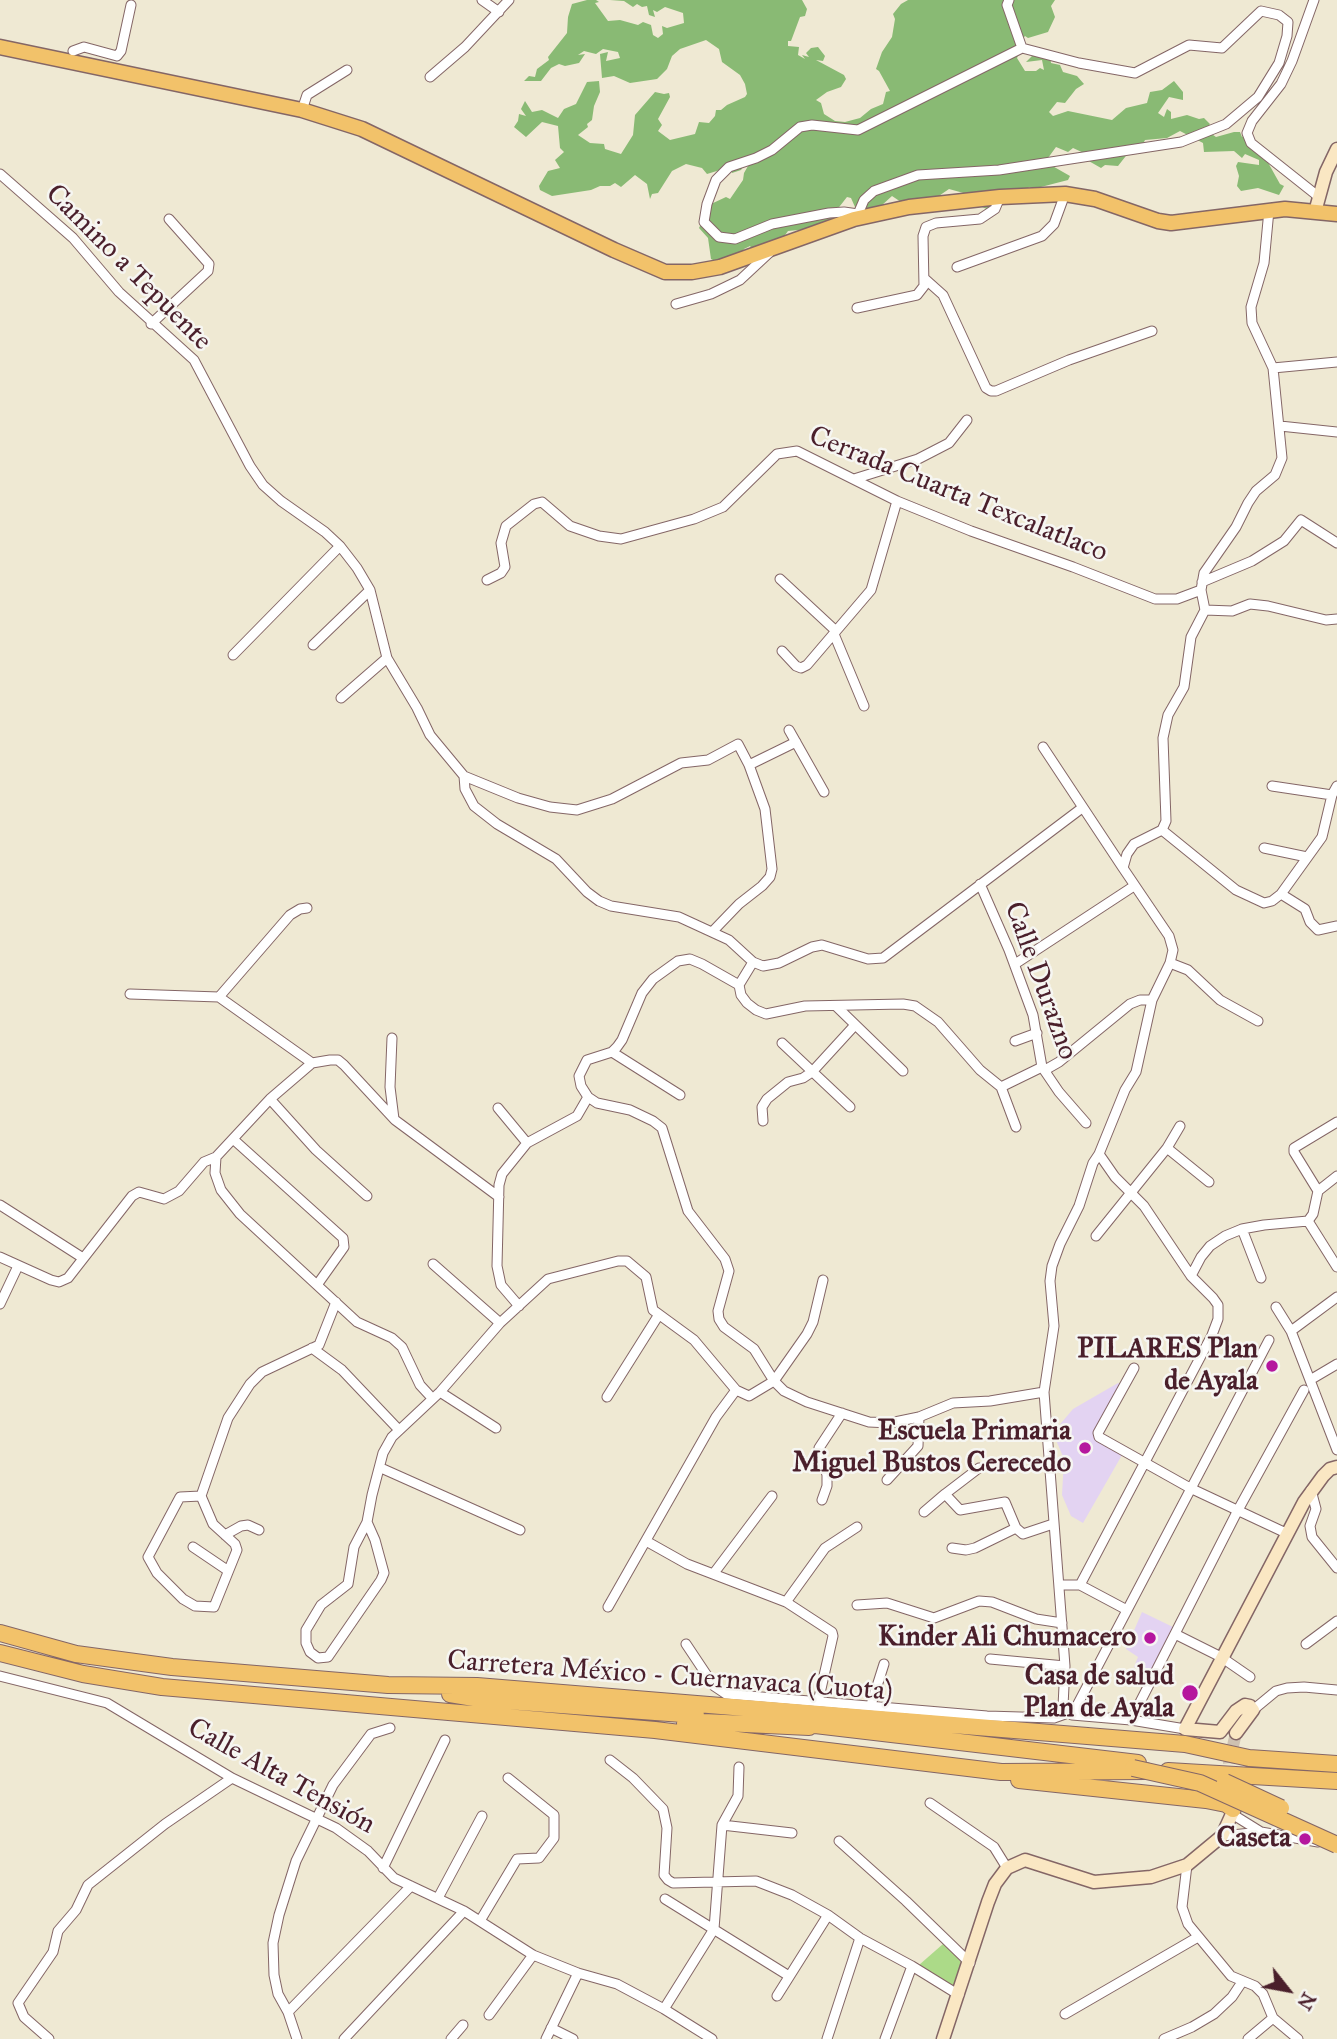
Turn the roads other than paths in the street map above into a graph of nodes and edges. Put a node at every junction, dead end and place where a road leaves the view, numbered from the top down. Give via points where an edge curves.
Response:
1 (482, 0) edge
2 (509, 0) edge
3 (1009, 0) edge
4 (1314, 0) edge
5 (131, 5) dead end
6 (499, 12) junction
7 (0, 47) edge
8 (1022, 48) junction
9 (101, 70) junction
10 (347, 70) dead end
11 (430, 77) dead end
12 (302, 110) junction
13 (1337, 149) edge
14 (0, 174) edge
15 (1065, 194) junction
16 (1000, 197) junction
17 (1319, 197) junction
18 (1269, 210) junction
19 (1315, 212) junction
20 (858, 214) junction
21 (1337, 214) edge
22 (877, 215) junction
23 (169, 219) dead end
24 (775, 247) junction
25 (957, 267) dead end
26 (924, 278) junction
27 (676, 304) dead end
28 (857, 308) dead end
29 (151, 324) junction
30 (1152, 331) dead end
31 (1337, 362) edge
32 (1273, 368) junction
33 (967, 420) dead end
34 (1280, 426) junction
35 (1337, 432) edge
36 (854, 479) junction
37 (897, 501) junction
38 (1337, 543) edge
39 (340, 546) junction
40 (780, 579) dead end
41 (486, 580) dead end
42 (1201, 586) junction
43 (370, 590) junction
44 (1205, 611) junction
45 (1337, 619) edge
46 (835, 633) junction
47 (313, 645) dead end
48 (782, 651) dead end
49 (233, 654) dead end
50 (387, 658) junction
51 (341, 698) dead end
52 (864, 706) dead end
53 (789, 730) dead end
54 (796, 742) junction
55 (1043, 747) dead end
56 (749, 765) junction
57 (464, 776) junction
58 (1272, 786) dead end
59 (1335, 790) edge
60 (824, 792) dead end
61 (1082, 808) junction
62 (1162, 830) junction
63 (1264, 848) dead end
64 (1307, 857) junction
65 (1123, 868) junction
66 (980, 884) junction
67 (1134, 886) junction
68 (1281, 894) junction
69 (307, 908) dead end
70 (1337, 926) edge
71 (713, 931) junction
72 (753, 962) junction
73 (1170, 963) junction
74 (1015, 964) junction
75 (739, 985) junction
76 (130, 994) dead end
77 (219, 997) junction
78 (1152, 1000) junction
79 (837, 1007) junction
80 (1258, 1021) dead end
81 (855, 1025) junction
82 (1038, 1033) junction
83 (392, 1038) dead end
84 (1015, 1041) dead end
85 (782, 1044) dead end
86 (612, 1052) junction
87 (312, 1063) junction
88 (1043, 1068) junction
89 (903, 1071) dead end
90 (813, 1072) junction
91 (1001, 1087) junction
92 (680, 1095) dead end
93 (588, 1097) junction
94 (270, 1099) junction
95 (849, 1107) dead end
96 (498, 1108) dead end
97 (394, 1120) junction
98 (763, 1121) dead end
99 (1337, 1122) edge
100 (1086, 1123) dead end
101 (1180, 1126) dead end
102 (1016, 1127) dead end
103 (233, 1139) junction
104 (527, 1143) junction
105 (1167, 1148) junction
106 (1100, 1150) junction
107 (216, 1157) junction
108 (1337, 1176) edge
109 (1209, 1182) dead end
110 (1318, 1191) junction
111 (1132, 1193) junction
112 (367, 1196) dead end
113 (499, 1197) junction
114 (0, 1205) edge
115 (1308, 1222) junction
116 (1242, 1229) junction
117 (1096, 1236) dead end
118 (0, 1257) edge
119 (83, 1258) junction
120 (433, 1264) dead end
121 (18, 1266) junction
122 (1337, 1267) edge
123 (1191, 1276) junction
124 (1261, 1278) dead end
125 (823, 1280) dead end
126 (317, 1285) junction
127 (1337, 1297) edge
128 (336, 1302) junction
129 (0, 1304) edge
130 (519, 1306) junction
131 (1276, 1307) dead end
132 (658, 1316) junction
133 (500, 1322) junction
134 (1292, 1331) junction
135 (1269, 1340) dead end
136 (312, 1349) junction
137 (1337, 1364) edge
138 (1134, 1368) dead end
139 (1310, 1380) junction
140 (774, 1381) junction
141 (736, 1390) junction
142 (1304, 1390) dead end
143 (1044, 1392) junction
144 (436, 1395) junction
145 (607, 1397) dead end
146 (842, 1413) junction
147 (919, 1417) junction
148 (496, 1428) dead end
149 (399, 1430) junction
150 (1337, 1450) edge
151 (1144, 1463) junction
152 (1337, 1467) edge
153 (380, 1468) junction
154 (979, 1468) dead end
155 (887, 1480) dead end
156 (1190, 1488) junction
157 (1311, 1490) junction
158 (945, 1494) junction
159 (201, 1496) junction
160 (772, 1496) dead end
161 (822, 1500) dead end
162 (1238, 1510) junction
163 (924, 1512) dead end
164 (367, 1522) junction
165 (1053, 1524) junction
166 (857, 1527) dead end
167 (1016, 1528) junction
168 (259, 1530) dead end
169 (520, 1530) dead end
170 (1286, 1533) junction
171 (225, 1535) junction
172 (646, 1541) junction
173 (193, 1547) dead end
174 (953, 1548) dead end
175 (1337, 1568) edge
176 (227, 1570) junction
177 (714, 1573) junction
178 (1059, 1585) junction
179 (1080, 1585) junction
180 (786, 1602) junction
181 (857, 1605) dead end
182 (608, 1607) dead end
183 (1128, 1610) junction
184 (1337, 1621) edge
185 (1062, 1623) junction
186 (0, 1633) edge
187 (1175, 1634) junction
188 (686, 1644) dead end
189 (1306, 1644) dead end
190 (0, 1653) edge
191 (1221, 1657) junction
192 (990, 1659) dead end
193 (884, 1664) dead end
194 (1065, 1666) junction
195 (0, 1676) edge
196 (1250, 1676) dead end
197 (388, 1685) junction
198 (1337, 1690) edge
199 (818, 1702) junction
200 (872, 1705) junction
201 (1253, 1710) junction
202 (1070, 1714) junction
203 (1131, 1720) junction
204 (390, 1728) dead end
205 (1185, 1729) junction
206 (655, 1730) junction
207 (1236, 1733) tunnel mouth
208 (445, 1741) dead end
209 (918, 1741) junction
210 (610, 1760) dead end
211 (1337, 1764) edge
212 (938, 1766) junction
213 (739, 1767) dead end
214 (1001, 1772) junction
215 (232, 1778) junction
216 (508, 1778) dead end
217 (1202, 1778) junction
218 (1337, 1782) edge
219 (930, 1803) dead end
220 (1233, 1809) junction
221 (482, 1816) dead end
222 (318, 1818) junction
223 (722, 1825) junction
224 (1261, 1832) junction
225 (792, 1833) dead end
226 (1337, 1833) edge
227 (1222, 1836) junction
228 (839, 1841) dead end
229 (1337, 1845) edge
230 (1187, 1865) junction
231 (383, 1868) junction
232 (1007, 1868) junction
233 (716, 1882) junction
234 (411, 1886) junction
235 (438, 1898) junction
236 (665, 1899) dead end
237 (464, 1912) junction
238 (828, 1916) junction
239 (480, 1921) junction
240 (714, 1929) junction
241 (1198, 1937) junction
242 (860, 1938) junction
243 (533, 1955) junction
244 (970, 1963) junction
245 (912, 1966) junction
246 (578, 1973) junction
247 (789, 1976) junction
248 (1242, 1982) junction
249 (959, 1994) junction
250 (778, 1996) dead end
251 (664, 2009) junction
252 (288, 2012) junction
253 (1065, 2014) dead end
254 (489, 2015) dead end
255 (1273, 2018) junction
256 (463, 2025) dead end
257 (551, 2028) junction
258 (947, 2038) edge
259 (49, 2039) edge
260 (297, 2039) edge
261 (344, 2039) edge
262 (451, 2039) edge
263 (546, 2039) edge
264 (573, 2039) edge
265 (712, 2039) edge
266 (827, 2039) edge
267 (885, 2039) edge
268 (1164, 2039) edge
269 (1248, 2039) edge
270 (1298, 2039) edge

1 - 6 street
2 - 6 street
3 - 8 street
4 - 17 street via 1287,73 1247,133 1251,143
5 - 9 street via 117,56 84,47 73,51
6 - 11 street
7 - 9 main road
8 - 20 street via 858,130 800,127 772,150 729,167 716,180 704,222 719,237 735,239 772,224 829,213
8 - 20 street via 1135,74 1189,45 1222,48 1261,11 1289,22 1279,63 1258,97 1226,124 1181,142 999,170 918,174 874,191
9 - 12 main road
10 - 12 street via 307,94
12 - 24 main road via 392,141 665,272 720,267
13 - 17 street
14 - 29 street, Camino a Tepuente via 73,238
15 - 16 main road
15 - 18 main road via 1095,198 1171,223
15 - 25 street via 1054,223 1042,236
16 - 22 main road
16 - 26 street via 995,209 980,219 926,227
17 - 19 street
18 - 19 main road
18 - 32 street via 1264,263 1251,307 1252,323
19 - 21 main road
20 - 22 street
22 - 24 main road
23 - 29 street via 209,264 208,271
24 - 27 street via 740,280
26 - 28 street via 917,295
26 - 30 street via 943,295 991,391
29 - 39 street, Camino a Tepuente via 194,360 263,485
31 - 32 street
32 - 34 street
33 - 36 street via 948,443 918,459
34 - 35 street
34 - 42 street via 1282,458 1275,475 1248,502 1208,565
36 - 37 street, Cerrada Cuarta Texcalatlaco
36 - 41 street, Cerrada Cuarta Texcalatlaco via 797,451 777,454 723,507 621,539 570,526 542,502 534,504 506,526 501,543 505,567
37 - 42 street, Cerrada Cuarta Texcalatlaco via 1155,599 1177,599
37 - 46 street via 875,582
38 - 42 street, Cerrada Cuarta Texcalatlaco via 1301,520 1284,541
39 - 43 street, Camino a Tepuente
39 - 49 street
40 - 46 street
42 - 44 street
43 - 47 street
43 - 50 street, Camino a Tepuente
44 - 45 street via 1232,611 1250,604
44 - 62 street via 1191,637 1184,687 1168,715 1163,738 1166,821
46 - 48 street via 802,668
46 - 52 street
50 - 51 street
50 - 57 street, Camino a Tepuente via 430,735
53 - 54 street
54 - 56 street
54 - 60 street
55 - 61 street
56 - 57 street via 737,744 708,760 681,763 611,799 577,810 518,798
56 - 71 street via 765,809 772,869 762,886
57 - 71 street via 474,806 556,859 599,901 679,917
58 - 59 street
59 - 64 street via 1322,838
61 - 65 street
61 - 66 street
62 - 65 street via 1134,844
62 - 68 street via 1250,898 1264,903
63 - 64 street
64 - 68 street
65 - 67 street
66 - 72 street via 883,958 868,959 822,945 770,965
66 - 74 street, Calle Durazno
67 - 73 street via 1169,936
67 - 74 street
68 - 70 street via 1305,909 1318,930
69 - 77 street via 290,915
71 - 72 street
72 - 75 street
73 - 78 street
73 - 80 street via 1188,970 1220,1000
74 - 82 street, Calle Durazno
75 - 79 street via 747,1003 766,1014 806,1006
75 - 86 street via 690,959 678,961 642,993
76 - 77 street
77 - 87 street
78 - 88 street via 1130,1004 1059,1062
78 - 106 street via 1136,1072
79 - 81 street
79 - 91 street via 915,1006 938,1022
81 - 89 street
81 - 90 street
82 - 84 street
82 - 88 street, Calle Durazno
83 - 97 street
85 - 90 street
86 - 92 street
86 - 93 street via 587,1060 581,1068 581,1086
87 - 94 street
87 - 97 street via 338,1060
88 - 91 street
88 - 100 street, Calle Durazno
90 - 95 street
90 - 98 street via 788,1082 767,1099
91 - 102 street
93 - 104 street via 577,1115
93 - 140 street via 629,1110 662,1128 688,1211 729,1271 719,1320 754,1349
94 - 103 street
94 - 112 street via 316,1150
96 - 104 street
97 - 113 street
99 - 110 street via 1294,1148
101 - 105 street
103 - 107 street
103 - 126 street via 343,1238 344,1247
104 - 113 street via 502,1174
105 - 109 street
105 - 111 street
106 - 111 street via 1115,1177
106 - 143 street via 1052,1266 1054,1326
107 - 119 street via 204,1162 179,1191 164,1199 139,1192 132,1196
107 - 126 street via 221,1190 240,1214
108 - 110 street
110 - 115 street
111 - 117 street
111 - 123 street
113 - 130 street via 497,1266 501,1284
114 - 119 street
115 - 116 street
115 - 122 street
116 - 123 street via 1210,1246
116 - 124 street
118 - 121 street
119 - 121 street via 60,1282
120 - 133 street
121 - 129 street
123 - 151 street via 1218,1306 1218,1320
125 - 140 street via 813,1322
126 - 128 street
127 - 134 street
128 - 136 street via 324,1338
128 - 144 street via 356,1322 402,1347 420,1385
130 - 132 street via 548,1279 627,1261 646,1277
130 - 133 street
131 - 134 street
132 - 141 street via 694,1340
132 - 145 street
133 - 144 street
134 - 139 street
135 - 156 street
136 - 149 street via 342,1370
136 - 159 street via 273,1365 250,1384 228,1418
137 - 139 street
138 - 151 street via 1098,1433
139 - 150 street
140 - 141 street via 749,1396
140 - 146 street via 795,1398
141 - 172 street
142 - 162 street
143 - 147 street via 953,1403
143 - 165 street
144 - 148 street
144 - 149 street
146 - 147 street via 869,1422
146 - 161 street via 819,1448 827,1475
147 - 155 street via 918,1446
149 - 153 street via 383,1453
151 - 156 street
151 - 179 street
152 - 157 street
153 - 164 street
153 - 169 street
154 - 158 street
156 - 162 street
156 - 183 street
157 - 170 street
157 - 175 street via 1316,1508 1312,1537
158 - 163 street
158 - 167 street via 963,1511 1005,1502
159 - 171 street via 213,1524
159 - 176 street via 180,1497 148,1557 183,1600 195,1606 216,1605
160 - 177 street
162 - 170 street
162 - 187 street
164 - 164 street via 384,1573 328,1657 318,1658 306,1643 306,1630 321,1605 348,1584 354,1547
165 - 167 street via 1023,1534
165 - 178 street
166 - 180 street via 829,1544
167 - 174 street via 975,1548
168 - 171 street via 240,1526
170 - 191 street
171 - 176 street via 237,1549
172 - 177 street
172 - 182 street
173 - 176 street
177 - 180 street
178 - 179 street
178 - 185 street
179 - 183 street
180 - 199 street via 834,1636
181 - 185 street via 887,1603 934,1618 979,1601 992,1602 1036,1619
183 - 202 street
184 - 189 street
185 - 194 street
186 - 197 highway, Carretera México - Cuernavaca (Cuota) via 121,1661
187 - 191 street
187 - 203 street
188 - 199 street via 719,1691
190 - 206 highway, Carretera México - Cuernavaca (Cuota) via 136,1684
191 - 196 street
191 - 205 street
192 - 194 street
193 - 200 street
194 - 202 street via 1063,1706
195 - 215 street, Calle Alta Tensión via 107,1703
197 - 211 highway, Carretera México - Cuernavaca (Cuota) via 477,1686 1171,1742 1249,1758
197 - 217 highway via 481,1699 799,1723 1171,1765
198 - 201 street via 1287,1688
199 - 200 street
200 - 202 street via 987,1716 1054,1718
201 - 205 street via 1245,1705 1220,1732
201 - 207 street
202 - 203 street
203 - 205 street
204 - 222 street via 371,1734 361,1745 333,1785
206 - 209 highway via 704,1721
206 - 212 highway, Carretera México - Cuernavaca (Cuota)
208 - 231 street
209 - 212 highway
209 - 217 highway, bridge
210 - 233 street via 663,1809 667,1828 664,1875 668,1880
212 - 214 highway, Carretera México - Cuernavaca (Cuota)
213 - 223 street via 738,1796
214 - 218 highway, Carretera México - Cuernavaca (Cuota) via 1173,1771
214 - 220 highway via 1019,1780 1206,1800
215 - 222 street, Calle Alta Tensión
215 - 259 street via 88,1885 18,2003 24,2017
216 - 239 street via 554,1815 554,1838 539,1858 517,1859
217 - 226 highway, bridge via 1248,1791
217 - 229 highway, bridge
219 - 232 street via 994,1847
220 - 224 street
220 - 227 street
221 - 235 street
222 - 231 street, Calle Alta Tensión via 355,1840
222 - 252 street via 296,1861 272,1943 278,1994
223 - 225 street
223 - 233 street
224 - 227 street
224 - 229 street
227 - 230 street
228 - 244 street
230 - 232 street via 1151,1877 1094,1882 1026,1860
230 - 241 street via 1182,1907
231 - 234 street, Calle Alta Tensión
232 - 244 street via 991,1893
233 - 238 street via 756,1881
233 - 240 street
234 - 235 street, Calle Alta Tensión
234 - 252 street
235 - 237 street, Calle Alta Tensión
236 - 240 street
237 - 239 street, Calle Alta Tensión
237 - 261 street
238 - 242 street
238 - 247 street
239 - 243 street, Calle Alta Tensión
240 - 247 street
240 - 251 street
241 - 248 street via 1231,1976
241 - 253 street
242 - 245 street
242 - 266 street
243 - 246 street, Calle Alta Tensión
243 - 254 street
244 - 249 street
245 - 249 street
245 - 267 street
246 - 251 street, Calle Alta Tensión via 617,1984
246 - 257 street
247 - 250 street
248 - 255 street via 1263,1994
248 - 268 street via 1214,2014
249 - 258 street
251 - 265 street, Calle Alta Tensión
252 - 260 street
255 - 269 street
255 - 270 street
256 - 262 street
257 - 263 street
257 - 264 street

